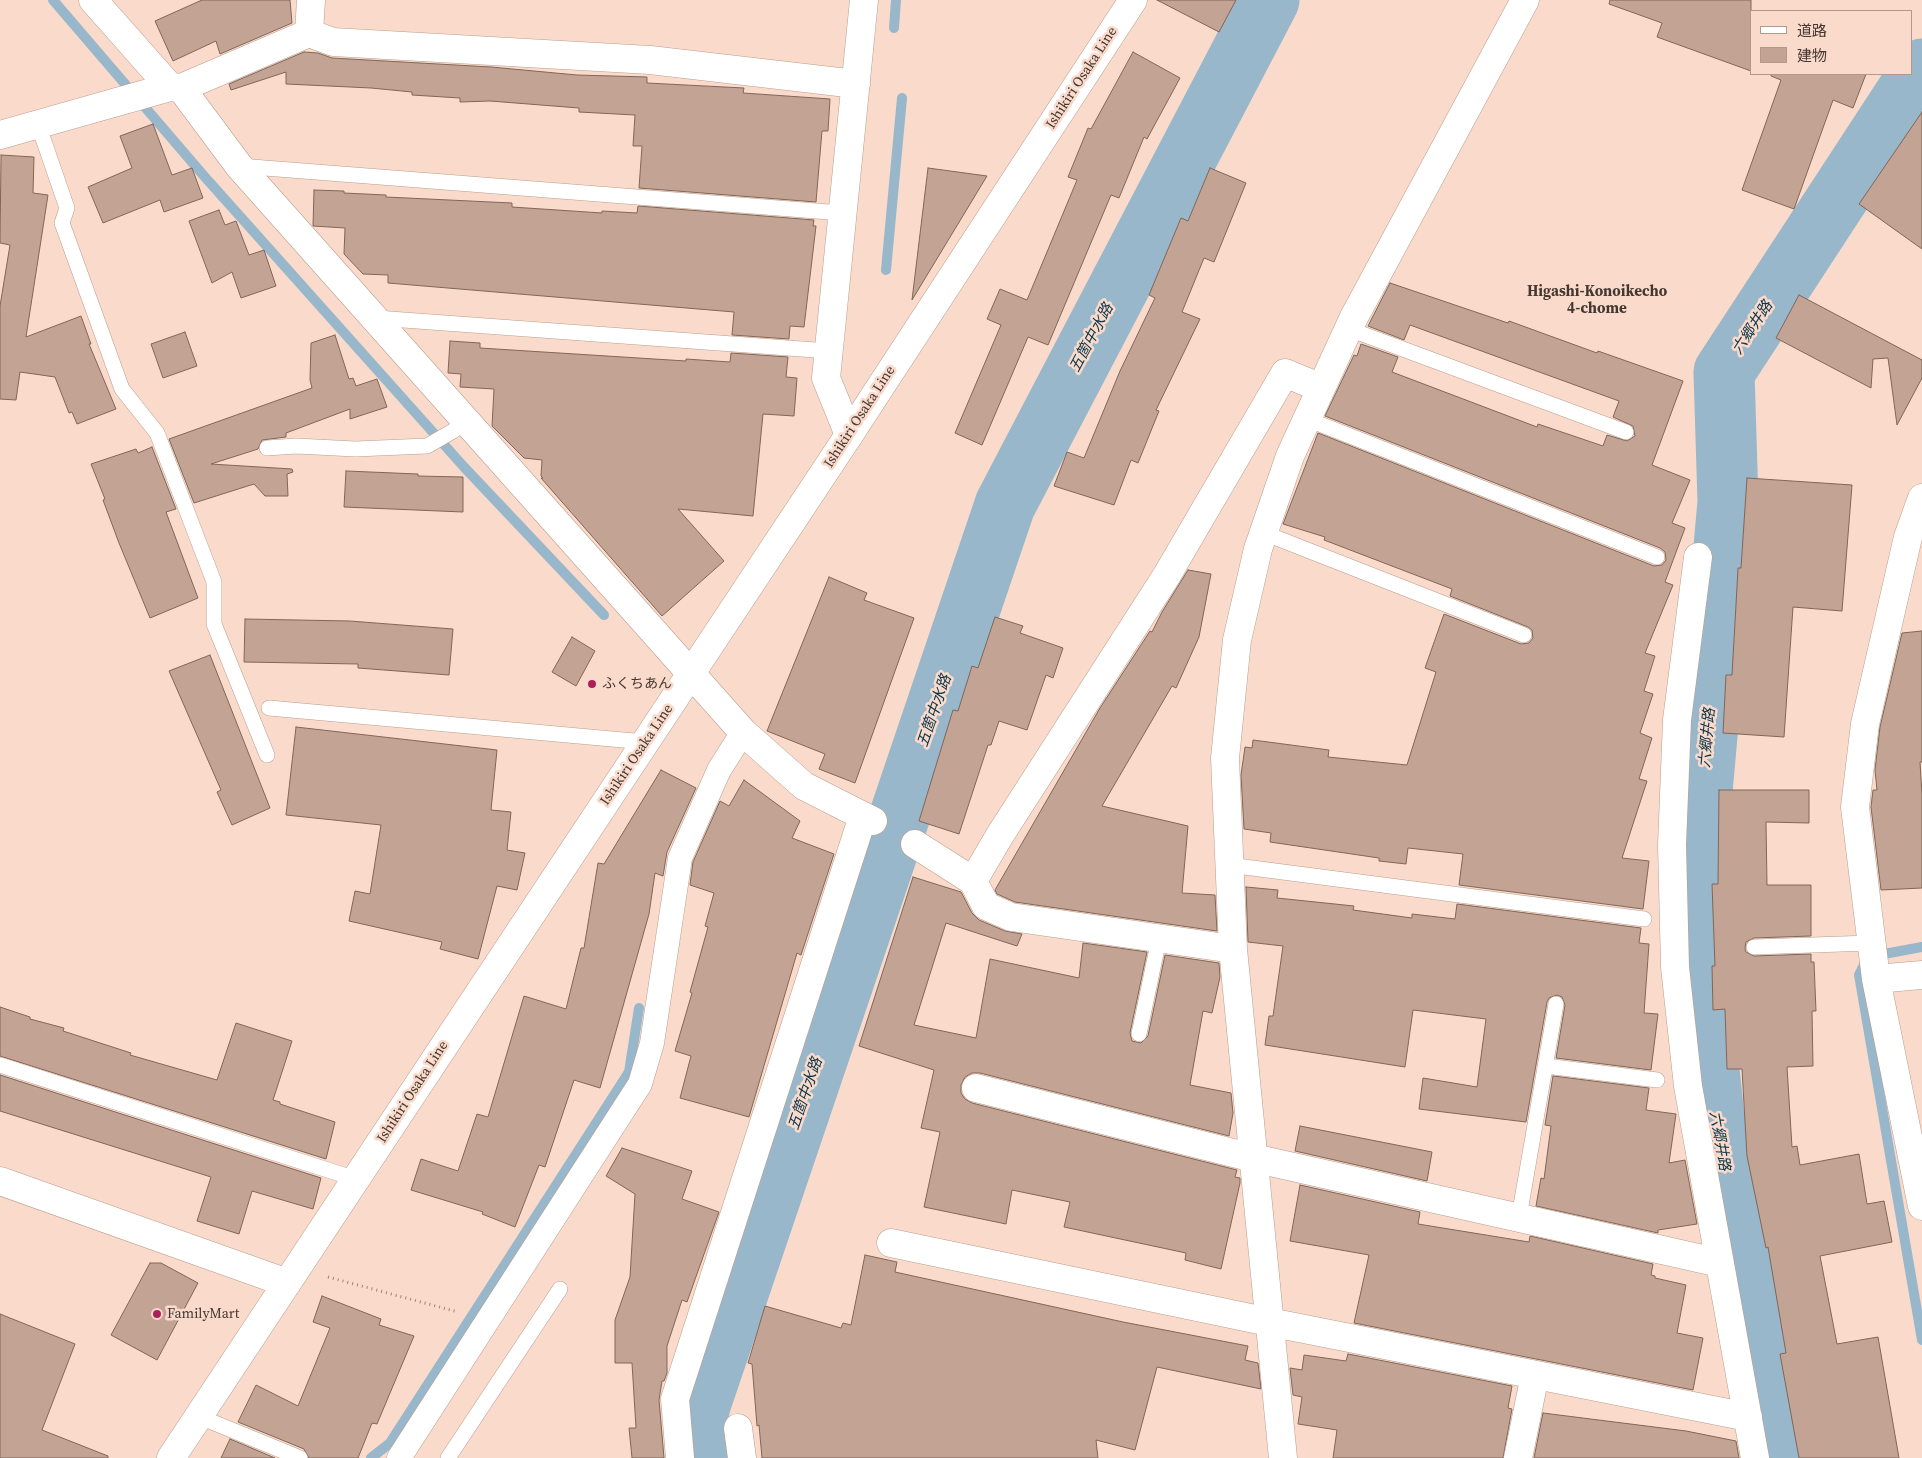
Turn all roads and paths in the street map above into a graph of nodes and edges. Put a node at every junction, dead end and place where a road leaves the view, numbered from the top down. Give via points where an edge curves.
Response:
1 (93, 0) edge
2 (311, 0) edge
3 (864, 0) edge
4 (1133, 0) edge
5 (1525, 0) edge
6 (309, 34) junction
7 (856, 84) junction
8 (170, 88) junction
9 (38, 124) junction
10 (0, 135) edge
11 (239, 166) junction
12 (842, 213) junction
13 (376, 318) junction
14 (1349, 329) junction
15 (829, 352) junction
16 (1321, 388) junction
17 (1307, 419) junction
18 (460, 425) junction
19 (1626, 432) dead end
20 (849, 435) junction
21 (267, 448) dead end
22 (1922, 498) edge
23 (1264, 533) junction
24 (1657, 557) dead end
25 (1698, 557) dead end
26 (1524, 635) dead end
27 (691, 674) junction
28 (269, 708) dead end
29 (743, 732) junction
30 (645, 742) junction
31 (267, 755) dead end
32 (915, 844) dead end
33 (1229, 865) junction
34 (973, 881) junction
35 (1644, 919) dead end
36 (1159, 939) junction
37 (1871, 943) junction
38 (1754, 947) dead end
39 (1233, 950) junction
40 (1922, 975) edge
41 (1876, 979) junction
42 (1556, 1004) dead end
43 (1139, 1034) dead end
44 (0, 1065) edge
45 (1546, 1066) junction
46 (1657, 1080) dead end
47 (976, 1088) dead end
48 (1253, 1158) junction
49 (356, 1179) junction
50 (0, 1181) edge
51 (1922, 1206) edge
52 (1519, 1217) junction
53 (891, 1243) dead end
54 (1720, 1263) junction
55 (292, 1276) junction
56 (560, 1289) dead end
57 (449, 1308) dead end
58 (1269, 1322) junction
59 (1535, 1376) junction
60 (200, 1417) junction
61 (1748, 1417) junction
62 (738, 1428) dead end
63 (171, 1458) edge
64 (300, 1458) edge
65 (399, 1458) edge
66 (448, 1458) edge
67 (680, 1458) edge
68 (742, 1458) edge
69 (1283, 1458) edge
70 (1518, 1458) edge
71 (1755, 1458) edge

1 - 8 street
2 - 6 street
3 - 7 street
4 - 20 street, Ishikiri Osaka Line
5 - 14 street
6 - 7 street via 333,42 650,60
6 - 8 street
7 - 12 street
8 - 9 street
8 - 11 street
9 - 10 street
9 - 31 lane via 67,208 62,223 122,389 156,433 164,451 214,582 214,624
11 - 12 lane
11 - 13 street
12 - 15 street
13 - 15 lane
13 - 18 street
14 - 16 street
14 - 19 lane
15 - 20 street via 826,378
16 - 17 street
16 - 34 street via 1285,373 1167,575
17 - 23 street via 1290,456
17 - 24 lane
18 - 21 lane via 427,446
18 - 27 street
20 - 27 street, Ishikiri Osaka Line
22 - 37 street via 1908,537 1865,724 1855,807
23 - 26 lane
23 - 33 street via 1237,640 1225,758
25 - 54 street via 1677,720 1672,845 1675,967 1688,1086
27 - 29 street
27 - 30 street, Ishikiri Osaka Line
28 - 30 lane
29 - 65 street via 719,770 680,858 652,1043 640,1084
29 - 67 street via 804,786 868,818 674,1398
30 - 49 street, Ishikiri Osaka Line
32 - 34 street
33 - 35 lane
33 - 39 street
34 - 36 street via 986,906 1011,918
36 - 39 street
36 - 43 lane
37 - 38 lane
37 - 41 street
39 - 48 street
40 - 41 street
41 - 51 street
42 - 45 lane
44 - 49 lane
45 - 46 lane
45 - 52 lane
47 - 48 street
48 - 52 street
48 - 58 street
49 - 55 street, Ishikiri Osaka Line
50 - 55 street
52 - 54 street
53 - 58 street
54 - 61 street
55 - 57 path
55 - 60 street, Ishikiri Osaka Line
56 - 66 lane
58 - 59 street
58 - 69 street
59 - 61 street
59 - 70 street
60 - 63 street, Ishikiri Osaka Line
60 - 64 lane
61 - 71 street
62 - 68 street

